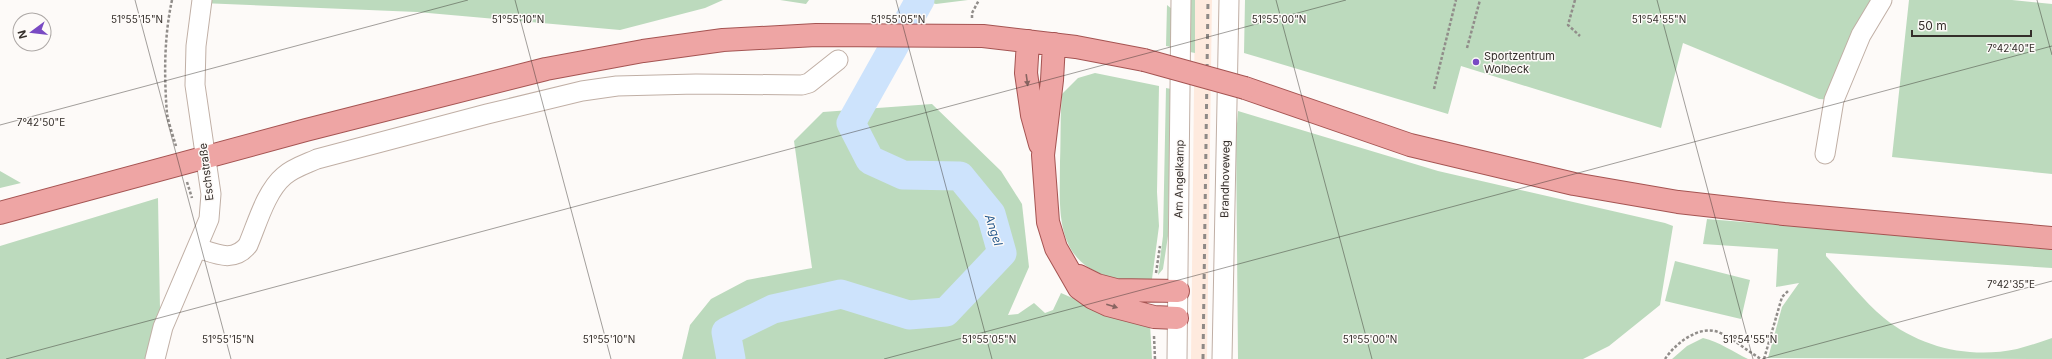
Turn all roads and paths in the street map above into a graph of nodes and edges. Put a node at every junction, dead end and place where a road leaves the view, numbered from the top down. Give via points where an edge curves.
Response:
1 (172, 0) edge
2 (202, 0) edge
3 (979, 0) edge
4 (1181, 0) edge
5 (1229, 0) edge
6 (1456, 0) edge
7 (1480, 0) edge
8 (1575, 0) edge
9 (1882, 0) edge
10 (978, 28) junction
11 (1580, 36) dead end
12 (1028, 41) junction
13 (1054, 44) junction
14 (1467, 48) dead end
15 (838, 60) dead end
16 (1434, 89) dead end
17 (1825, 154) dead end
18 (1043, 155) junction
19 (205, 157) junction
20 (181, 163) junction
21 (192, 200) dead end
22 (0, 213) edge
23 (2052, 238) edge
24 (1160, 239) dead end
25 (198, 248) junction
26 (1072, 275) junction
27 (1154, 290) junction
28 (1789, 290) dead end
29 (1178, 291) junction
30 (1177, 318) junction
31 (155, 359) edge
32 (1177, 359) edge
33 (1222, 359) edge
34 (1665, 359) edge
35 (1761, 359) edge
36 (1764, 359) edge

1 - 20 path via 167,26 168,115
2 - 19 street, Eschstraße via 196,46 195,85
3 - 10 path via 972,13
4 - 29 street, Am Angelkamp
5 - 33 street, Brandhoveweg
6 - 16 path
7 - 14 path
8 - 11 path via 1568,25
9 - 17 street via 1861,35 1834,100
10 - 12 main road
10 - 19 main road via 723,40 643,51 546,69
12 - 13 main road
12 -> 18 main road via 1026,73 1032,115
13 - 18 main road
13 - 23 main road, bridge via 1144,60 1245,88 1410,145 1574,184 1678,202 1784,214
15 - 25 street via 813,81 802,85 617,86 582,91 317,159 283,176 272,189 243,251 237,255 224,256
18 - 26 main road via 1050,230 1060,256
19 - 20 main road
19 - 25 street, Eschstraße via 211,194 209,219
20 - 21 path
20 - 22 main road
24 - 27 path
25 - 31 street, Eschstraße via 163,327
26 - 27 main road via 1116,290
26 -> 30 main road via 1079,288 1092,298 1108,305 1154,317
27 - 29 main road
28 - 36 path via 1782,297
29 - 30 street, Am Angelkamp
30 - 32 street, Am Angelkamp
34 - 35 path via 1687,337 1704,331 1717,332

